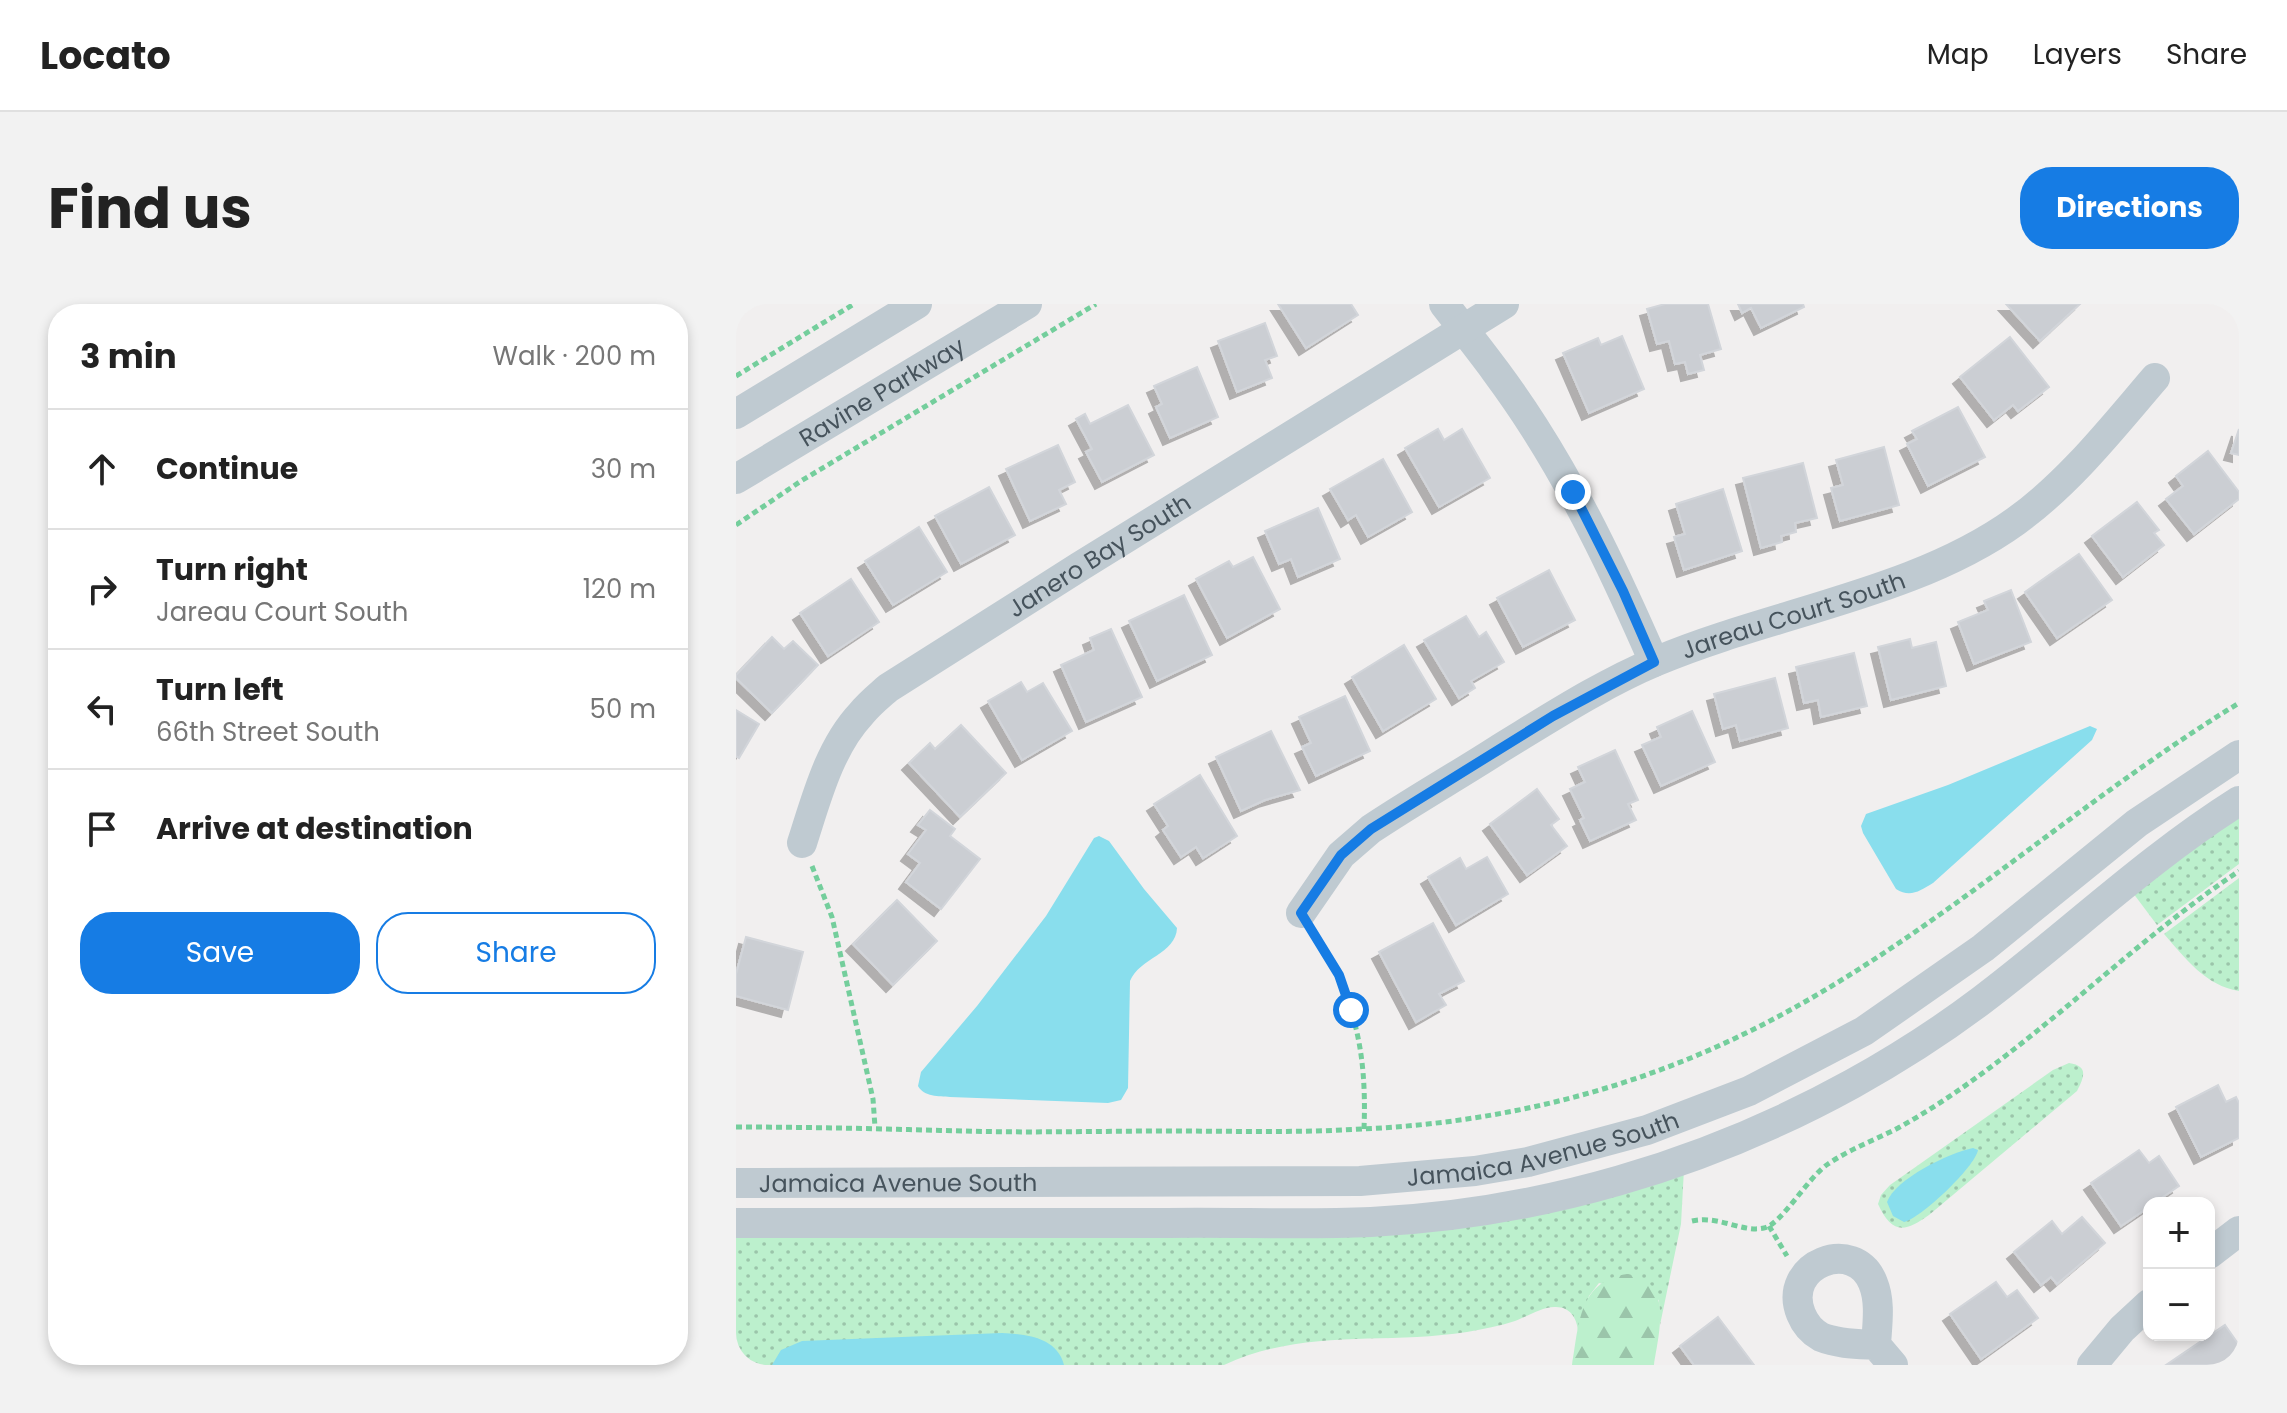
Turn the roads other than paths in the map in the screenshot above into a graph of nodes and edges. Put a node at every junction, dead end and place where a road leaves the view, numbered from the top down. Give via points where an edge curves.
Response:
1 (917, 304) edge
2 (1027, 304) edge
3 (1444, 304) edge
4 (1504, 304) edge
5 (1463, 328) junction
6 (2155, 378) dead end
7 (736, 414) edge
8 (736, 479) edge
9 (1654, 662) junction
10 (2239, 755) edge
11 (2239, 801) edge
12 (802, 843) road end
13 (1301, 913) road end
14 (736, 1183) edge
15 (736, 1223) edge
16 (2239, 1231) edge
17 (2215, 1249) edge
18 (2143, 1310) edge
19 (2092, 1365) edge

1 - 7 street
2 - 8 street, Ravine Parkway
3 - 5 street
4 - 5 street, Janero Bay South
5 - 9 street via 1535,428 1573,492
5 - 12 street, Janero Bay South via 888,688 844,737
6 - 9 street, Jareau Court South via 2047,497 1991,538 1905,578 1734,631
9 - 13 street, Jareau Court South via 1553,716 1371,829 1341,855
10 - 14 street, Jamaica Avenue South via 2137,823 1983,948 1864,1031 1749,1091 1647,1130 1528,1162 1360,1181
11 - 15 street, Jamaica Avenue South via 2155,860 1981,1001 1896,1058 1762,1128 1580,1191 1489,1209 1372,1222
16 - 17 street
18 - 19 street

